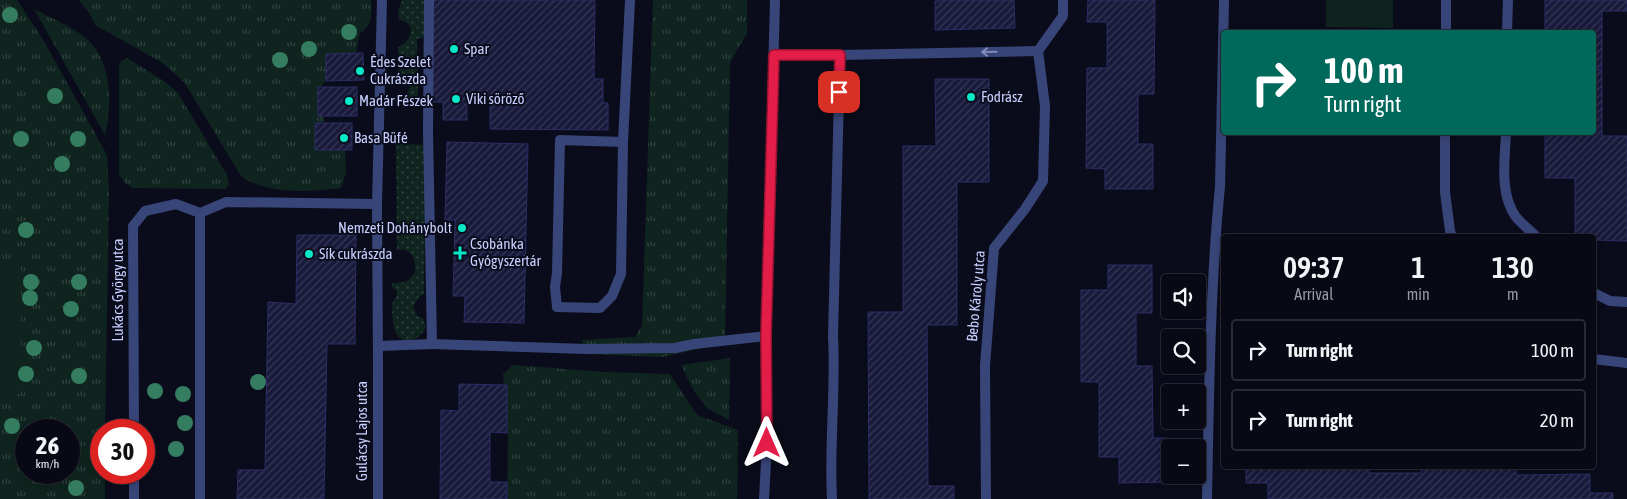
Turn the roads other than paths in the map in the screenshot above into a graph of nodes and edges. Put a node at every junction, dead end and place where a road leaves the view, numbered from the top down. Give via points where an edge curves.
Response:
1 (382, 0) edge
2 (429, 0) edge
3 (630, 0) edge
4 (775, 0) edge
5 (1063, 0) edge
6 (1224, 0) edge
7 (1446, 0) edge
8 (1508, 0) edge
9 (1223, 30) edge
10 (1446, 30) edge
11 (1507, 30) edge
12 (1038, 52) junction
13 (774, 55) junction
14 (840, 55) junction
15 (1221, 135) edge
16 (1446, 135) edge
17 (1506, 135) edge
18 (623, 142) junction
19 (377, 204) junction
20 (200, 213) junction
21 (1451, 234) edge
22 (1534, 234) edge
23 (1596, 294) edge
24 (1627, 302) edge
25 (766, 336) junction
26 (432, 344) junction
27 (379, 346) junction
28 (1596, 359) edge
29 (1627, 363) edge
30 (134, 419) edge
31 (134, 484) edge
32 (134, 499) edge
33 (200, 499) edge
34 (378, 499) edge
35 (764, 499) edge
36 (832, 499) edge
37 (986, 499) edge
38 (1207, 499) edge

1 - 19 street, Gulácsy Lajos utca
2 - 26 street
3 - 18 street
4 - 13 street
5 - 12 street via 1063,16
6 - 9 street
7 - 10 street
8 - 11 street
12 -> 14 street
12 - 37 street, Bebo Károly utca via 1045,106 1043,180 994,248 985,366
13 - 14 street
13 - 25 street
14 - 36 street
15 - 38 street
16 - 21 street via 1445,192
17 - 22 street via 1510,205
18 - 18 street via 621,274 612,296 600,308 556,307 560,140
19 - 20 street via 226,202
19 - 27 street, Gulácsy Lajos utca
20 - 30 street, Lukács György utca via 176,204 145,211 133,226
20 - 33 street
23 - 24 street via 1610,301
25 - 26 street via 674,348
25 - 35 street
26 - 27 street
27 - 34 street, Gulácsy Lajos utca
28 - 29 street
31 - 32 street

